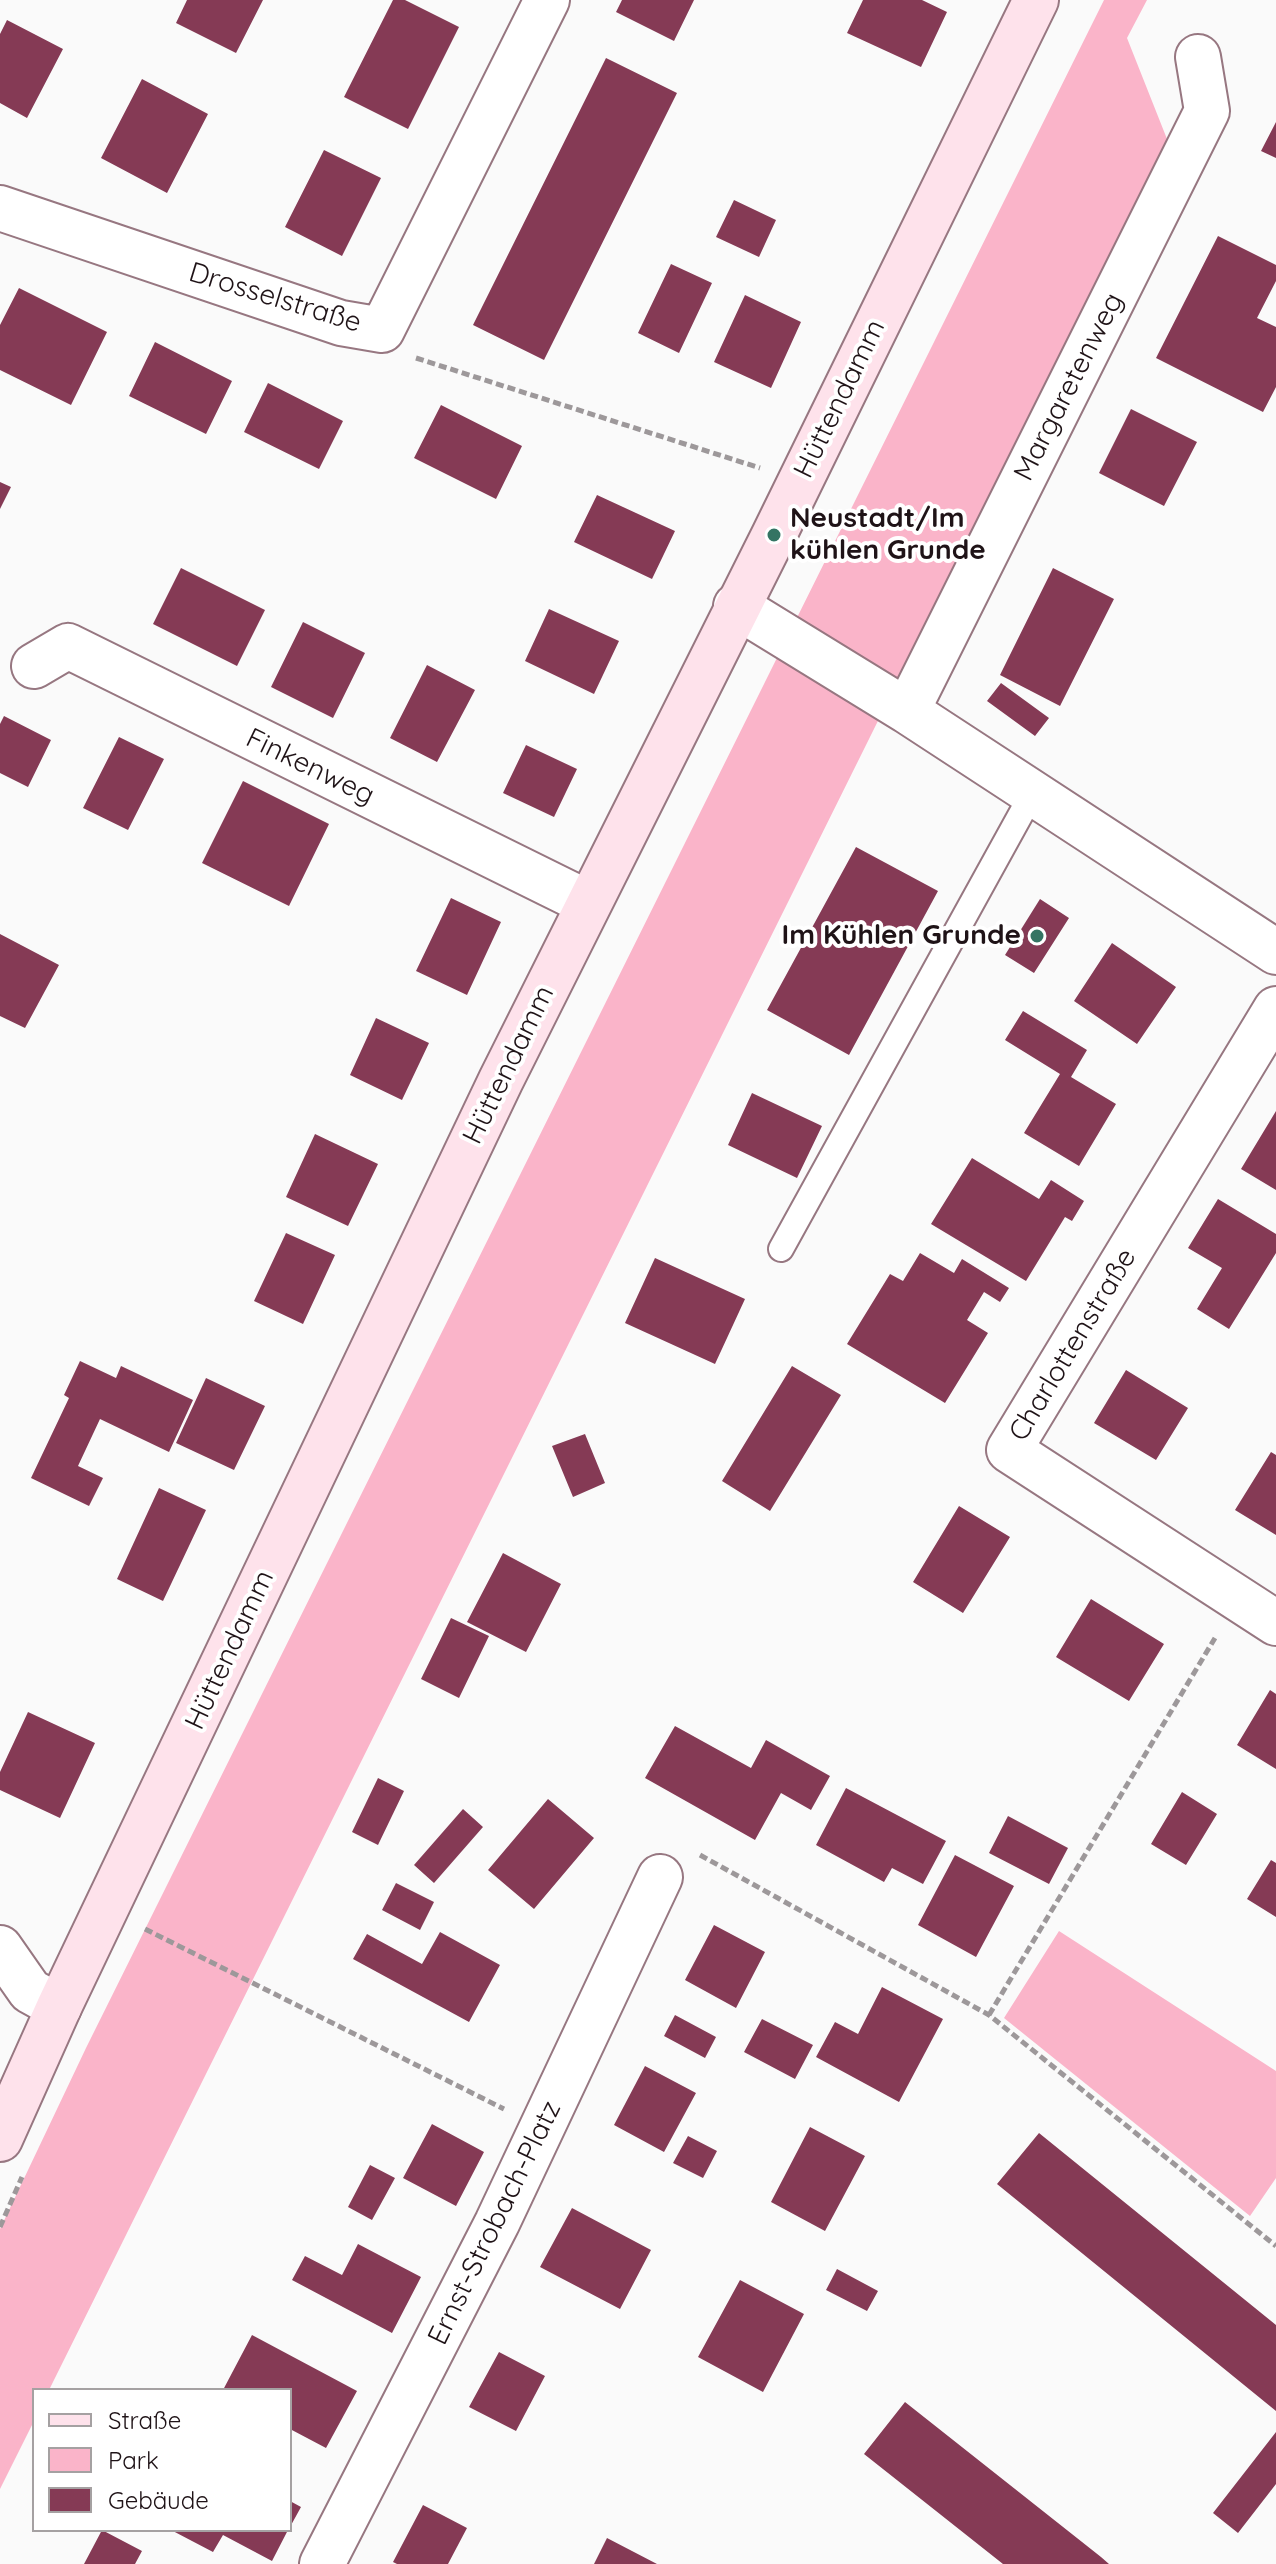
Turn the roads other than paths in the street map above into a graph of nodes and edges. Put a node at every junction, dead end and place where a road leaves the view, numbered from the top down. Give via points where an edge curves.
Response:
1 (547, 0) edge
2 (1036, 0) edge
3 (1198, 57) dead end
4 (0, 208) edge
5 (736, 606) junction
6 (34, 666) dead end
7 (907, 711) junction
8 (1032, 794) junction
9 (588, 903) junction
10 (1276, 952) edge
11 (1276, 1009) edge
12 (781, 1249) dead end
13 (1276, 1623) edge
14 (660, 1877) road end
15 (5, 1967) edge
16 (59, 2007) junction
17 (0, 2139) edge
18 (322, 2564) edge

1 - 4 street, Drosselstraße via 382,330 341,323
2 - 5 street, Hüttendamm
3 - 7 street, Margaretenweg via 1207,111
5 - 7 street
5 - 9 street, Hüttendamm
6 - 9 street, Finkenweg via 68,646
7 - 8 street
8 - 10 street
8 - 12 lane
9 - 16 street, Hüttendamm
11 - 13 street, Charlottenstraße via 1009,1450
14 - 18 street, Ernst-Strobach-Platz via 543,2129
15 - 16 street via 30,1991
16 - 17 street, Hüttendamm

